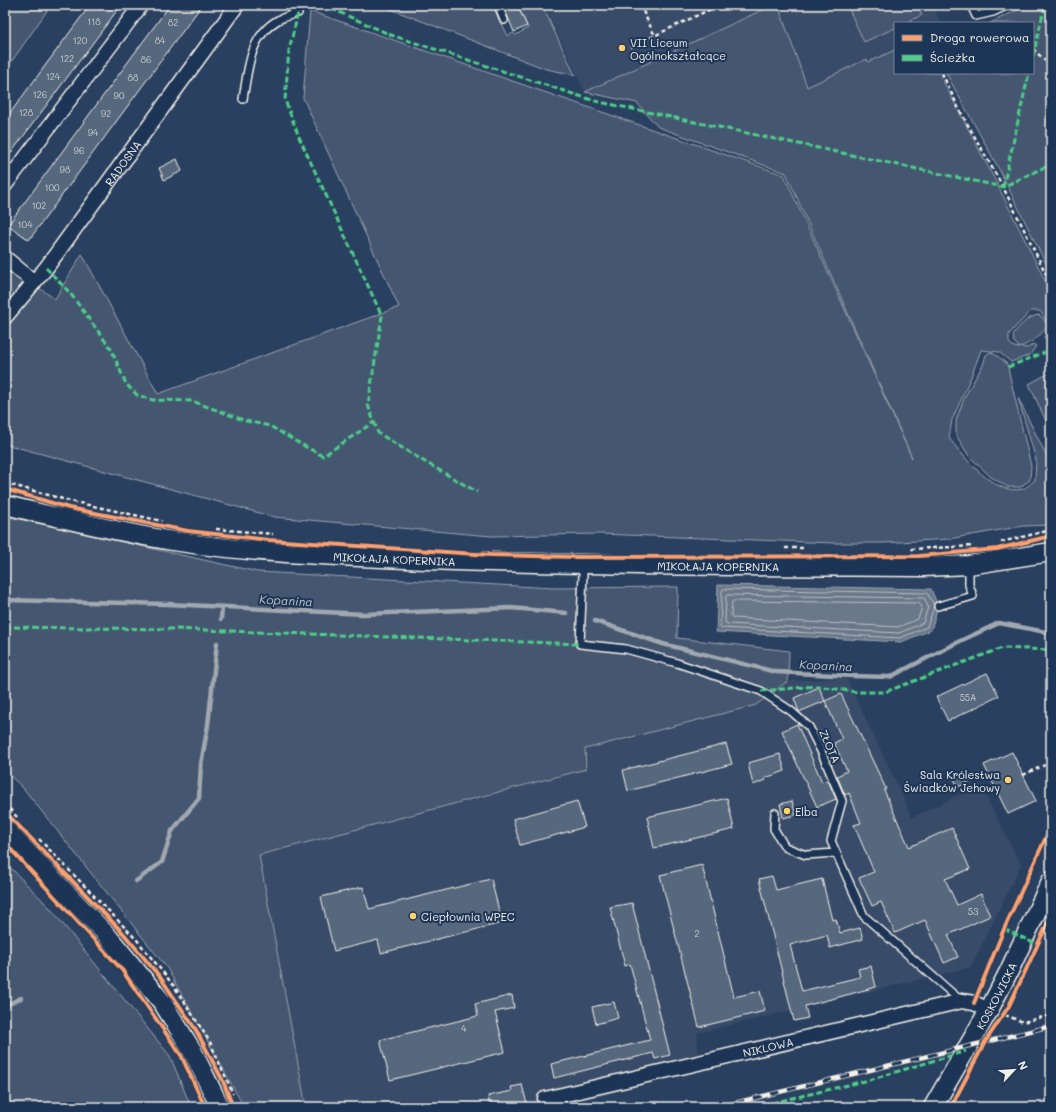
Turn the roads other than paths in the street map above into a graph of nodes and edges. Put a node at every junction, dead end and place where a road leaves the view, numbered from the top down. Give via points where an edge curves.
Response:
1 (141, 5) edge
2 (237, 5) edge
3 (498, 5) edge
4 (971, 5) edge
5 (1008, 5) edge
6 (298, 13) dead end
7 (504, 20) dead end
8 (244, 99) dead end
9 (5, 185) edge
10 (5, 258) edge
11 (34, 282) junction
12 (5, 317) edge
13 (5, 505) edge
14 (1047, 544) edge
15 (580, 564) junction
16 (969, 565) junction
17 (938, 606) dead end
18 (775, 813) dead end
19 (11, 823) edge
20 (836, 853) junction
21 (1051, 881) edge
22 (981, 1007) junction
23 (545, 1099) dead end
24 (225, 1104) edge
25 (933, 1107) edge

1 - 9 street
2 - 11 street, RADOSNA
3 - 7 lane
4 - 5 lane via 976,16
6 - 8 lane via 277,20 262,33 253,48
10 - 11 street
11 - 12 street, RADOSNA
13 - 15 street, MIKOŁAJA KOPERNIKA via 173,541 274,552 450,561
14 - 16 street, MIKOŁAJA KOPERNIKA
15 - 16 street, MIKOŁAJA KOPERNIKA via 915,567
15 - 20 lane, ZŁOTA via 583,574 580,644 634,651 761,691 791,710 809,726 842,801 831,841
16 - 17 lane via 969,584 973,596
18 - 20 lane via 774,829 785,847 806,855
19 - 24 street via 162,1002
20 - 22 lane, ZŁOTA via 864,916
21 - 22 street, KOSKOWICKA via 1009,971
22 - 23 street, NIKLOWA
22 - 25 street, KOSKOWICKA

